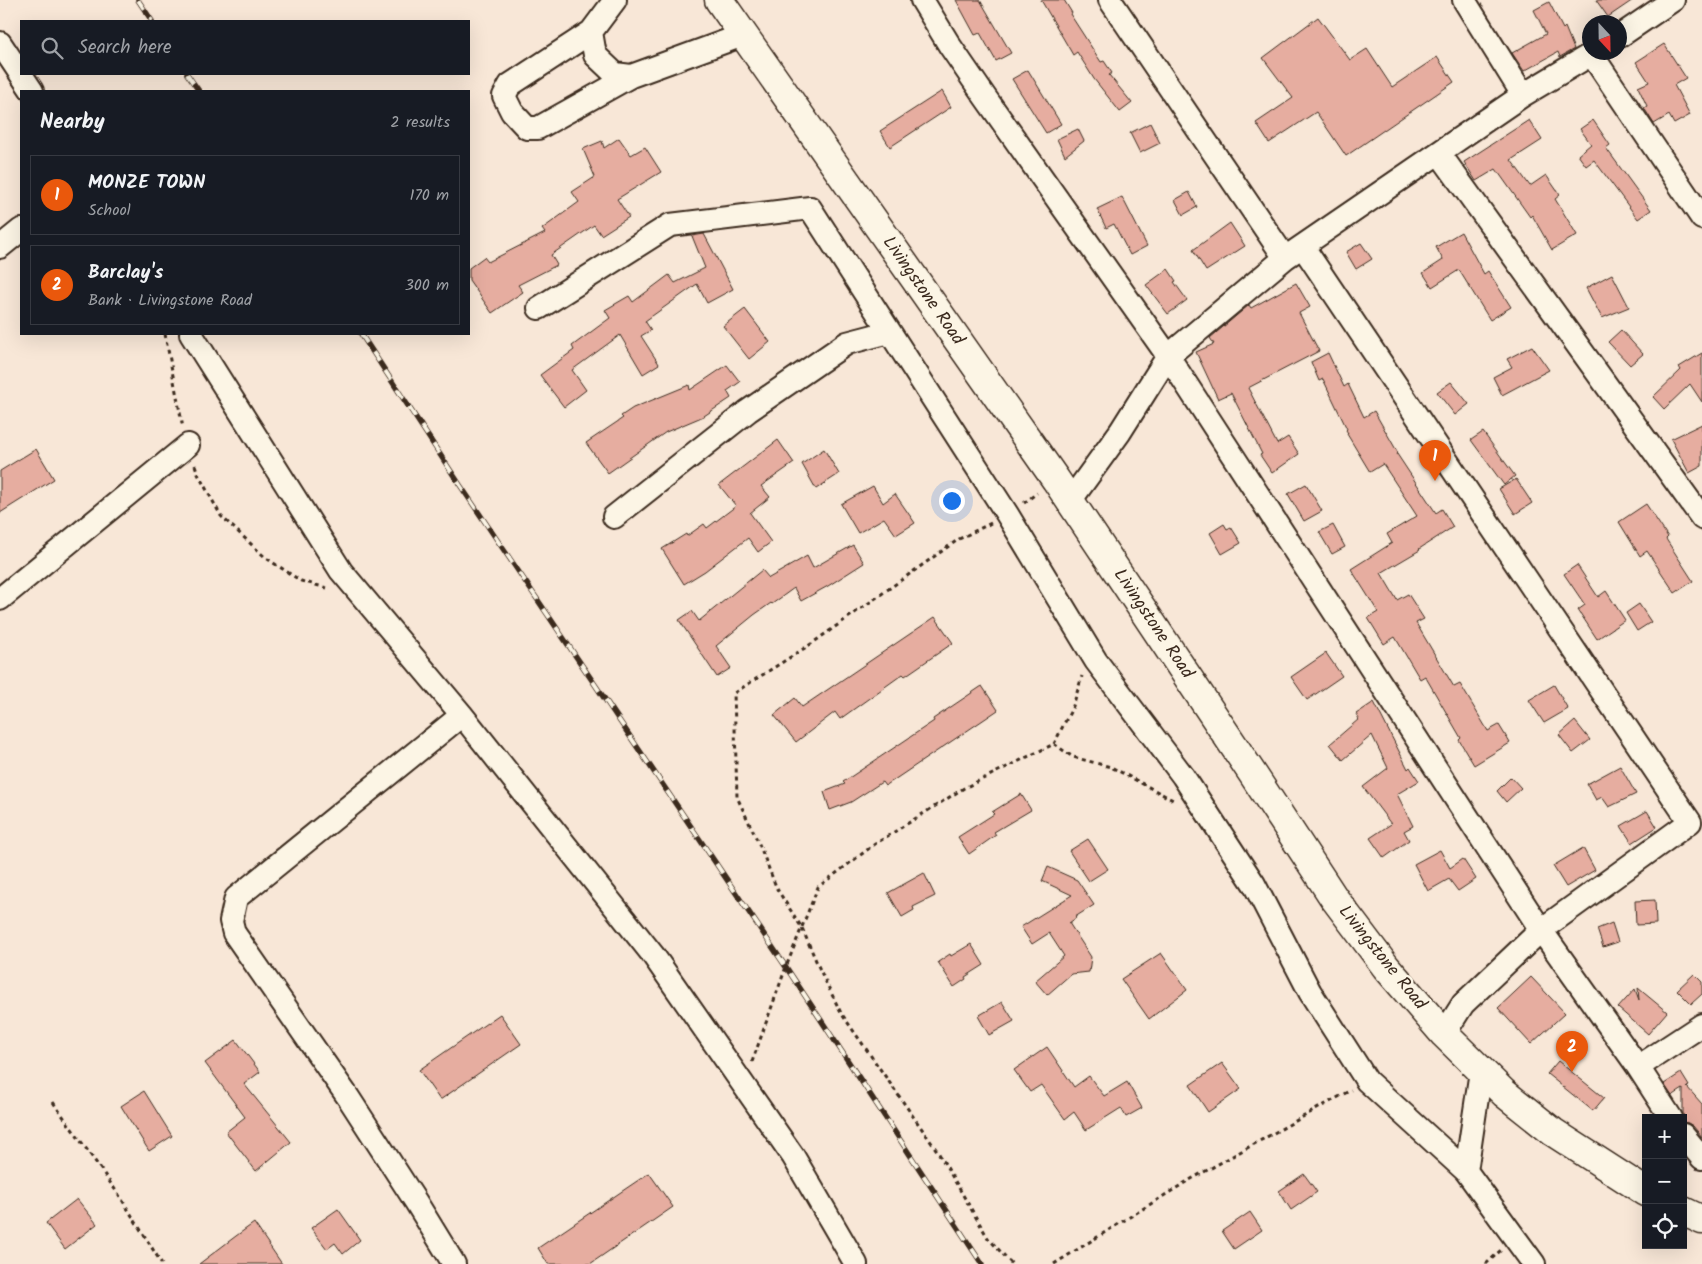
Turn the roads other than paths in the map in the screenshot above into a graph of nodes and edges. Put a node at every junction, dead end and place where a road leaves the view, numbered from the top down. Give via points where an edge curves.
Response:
1 (614, 0) edge
2 (718, 0) edge
3 (922, 0) edge
4 (1110, 0) edge
5 (1464, 0) edge
6 (1665, 2) edge
7 (1627, 31) edge
8 (591, 32) junction
9 (743, 35) junction
10 (0, 44) edge
11 (1584, 60) edge
12 (1598, 60) edge
13 (20, 73) edge
14 (21, 75) edge
15 (631, 76) junction
16 (31, 90) edge
17 (1523, 95) junction
18 (1439, 152) junction
19 (1702, 218) edge
20 (20, 231) edge
21 (0, 247) edge
22 (1294, 252) junction
23 (539, 308) dead end
24 (889, 332) junction
25 (192, 335) edge
26 (1168, 356) junction
27 (188, 445) road end
28 (1063, 490) junction
29 (614, 517) dead end
30 (1702, 518) edge
31 (0, 599) edge
32 (462, 715) junction
33 (1696, 818) edge
34 (1541, 930) junction
35 (1702, 1025) edge
36 (1444, 1034) junction
37 (1638, 1067) junction
38 (1481, 1072) junction
39 (1668, 1114) edge
40 (1687, 1140) edge
41 (1702, 1158) edge
42 (1466, 1171) junction
43 (1642, 1189) edge
44 (1687, 1213) edge
45 (1702, 1220) edge
46 (450, 1263) edge
47 (856, 1264) edge
48 (1534, 1264) edge

1 - 8 street
2 - 9 highway, Livingstone Road
3 - 26 street via 985,97
4 - 22 street
5 - 17 street
6 - 7 street
8 - 15 street via 595,54 615,74
8 - 15 street via 510,85 504,96 512,112 527,128 538,128
9 - 15 street
9 - 28 highway, Livingstone Road
10 - 13 street
11 - 17 street
12 - 19 street
14 - 16 street
17 - 18 street
18 - 22 street
18 - 30 street
20 - 21 street
22 - 26 street
22 - 33 street
23 - 24 street via 670,225 810,208
24 - 29 street via 839,348 748,411
24 - 42 street via 1007,514 1096,661 1183,776 1254,884 1310,992 1367,1081
25 - 32 street via 341,571
26 - 28 street via 1099,463
26 - 34 street
27 - 31 street
28 - 36 highway, Livingstone Road via 1334,898 1386,967
32 - 46 street via 236,898 231,921 234,932 416,1202
32 - 47 street via 653,955 793,1156
33 - 34 street
34 - 36 street via 1463,1004
34 - 37 street
35 - 37 street
36 - 38 highway, Livingstone Road
37 - 39 street
38 - 42 street
38 - 43 highway, Livingstone Road via 1553,1132
40 - 41 street
42 - 48 street
44 - 45 highway

